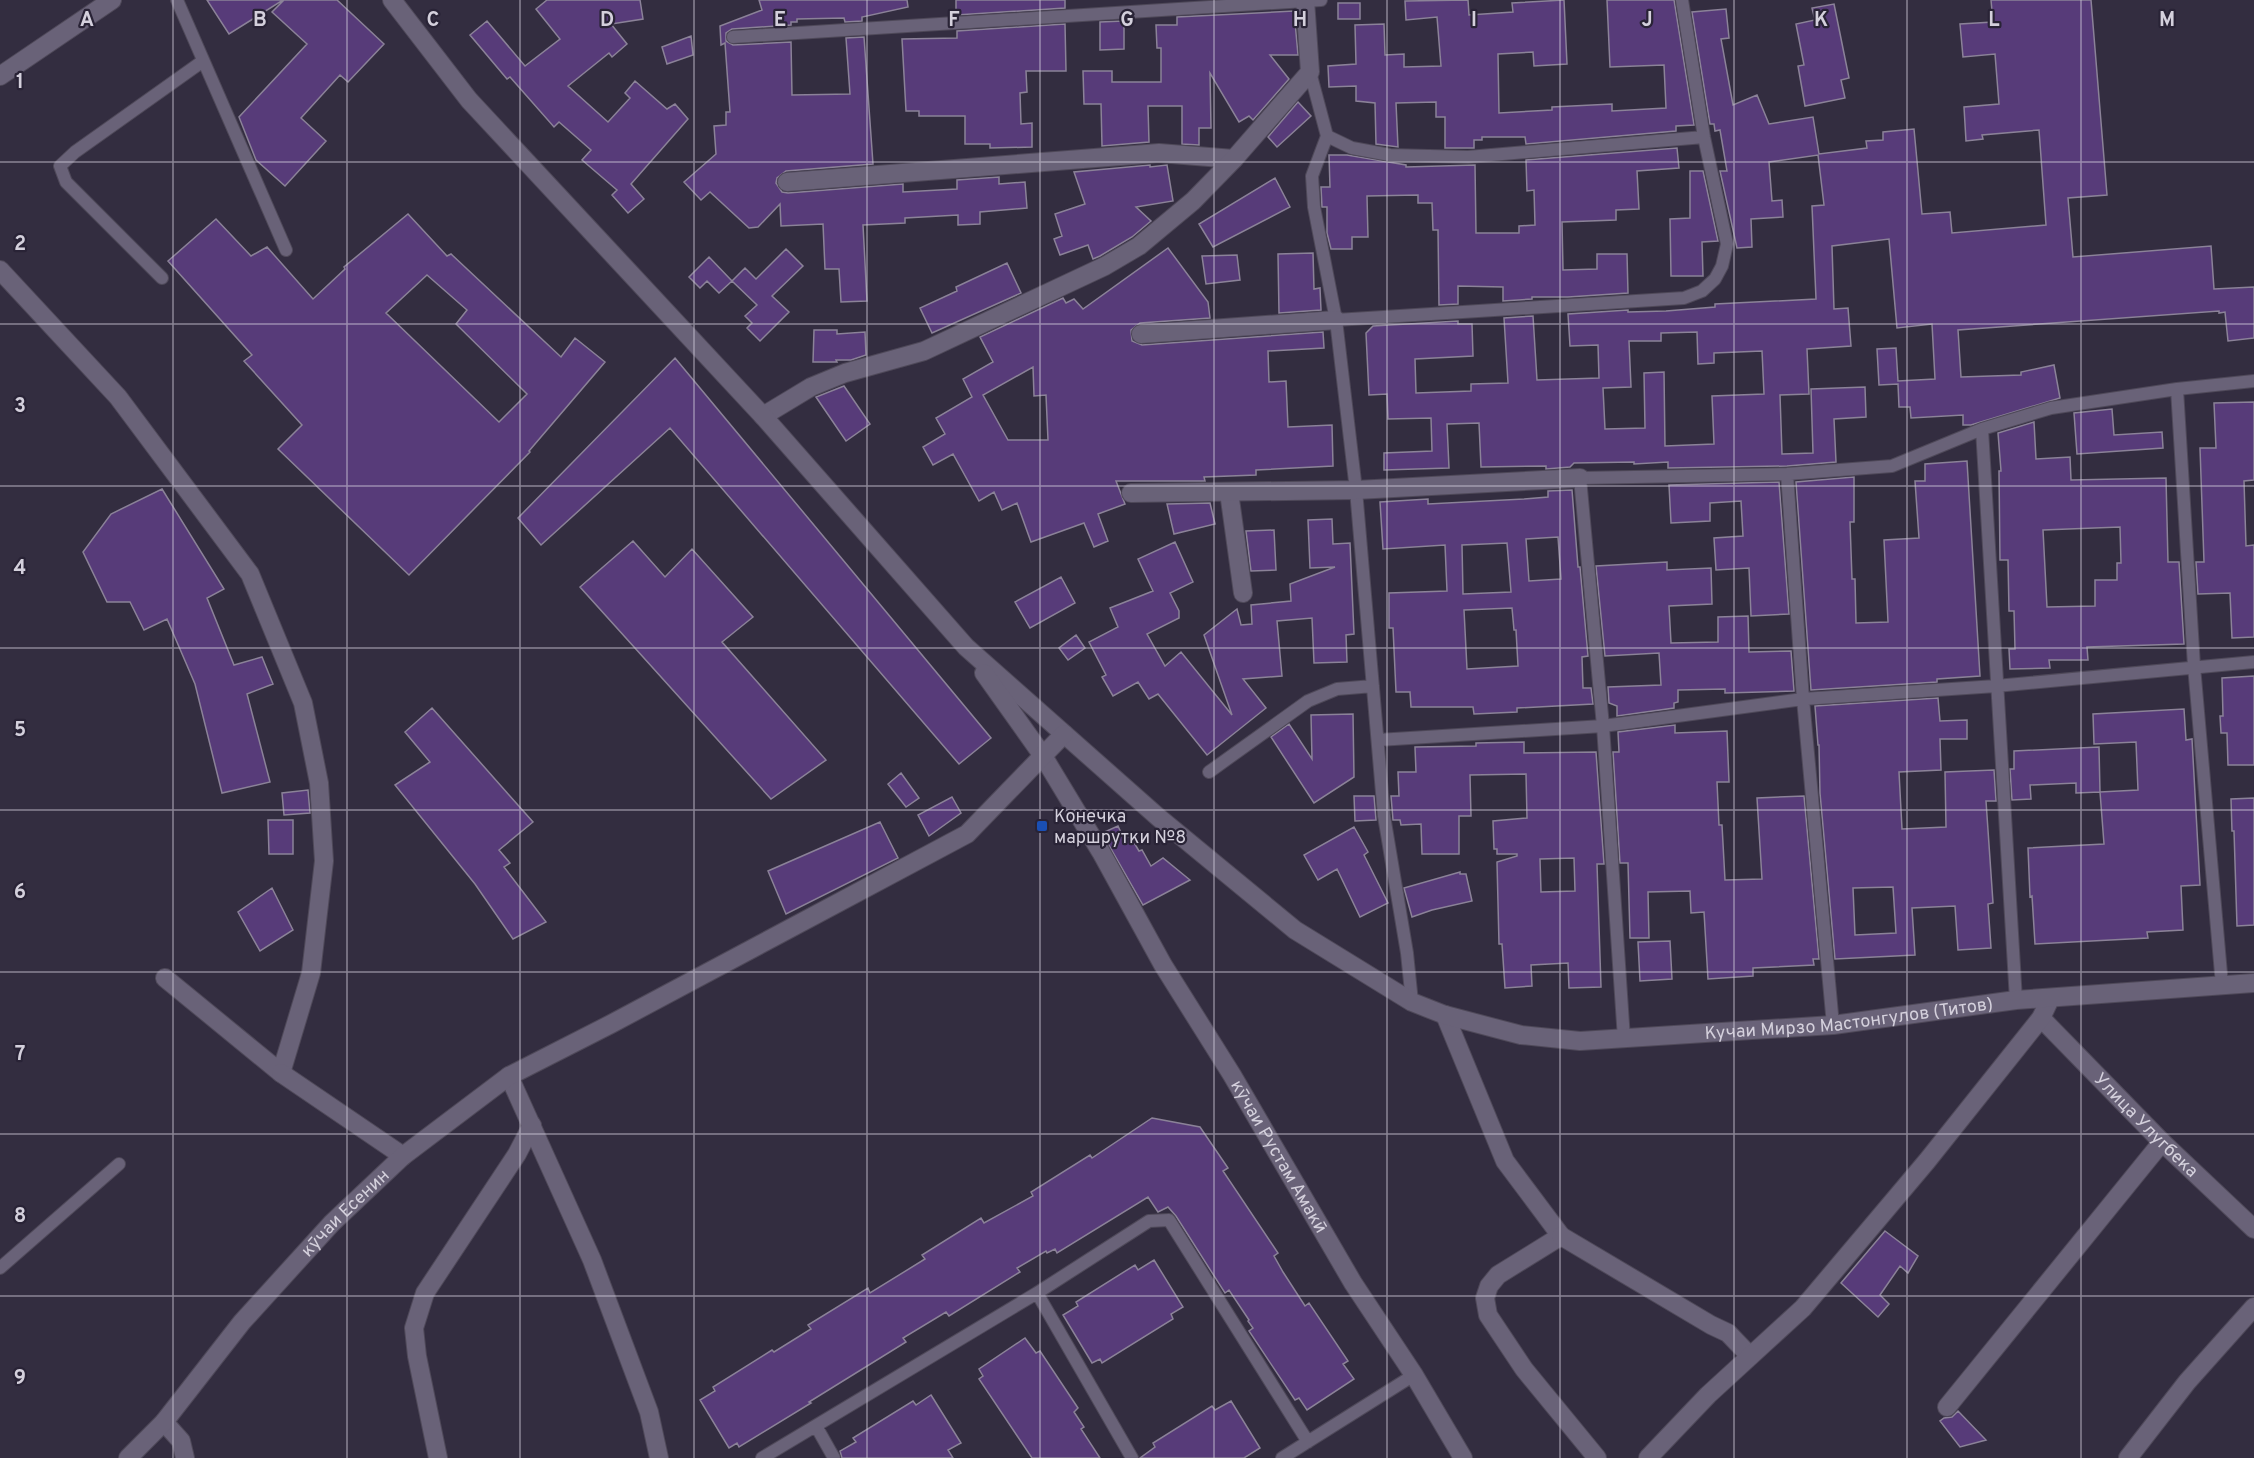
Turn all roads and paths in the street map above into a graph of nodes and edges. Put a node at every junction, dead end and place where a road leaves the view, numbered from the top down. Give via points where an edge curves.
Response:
1 (177, 0) edge
2 (392, 0) edge
3 (1682, 0) edge
4 (1311, 1) edge
5 (105, 2) edge
6 (733, 37) dead end
7 (203, 61) junction
8 (1310, 72) junction
9 (0, 76) edge
10 (1328, 136) junction
11 (1704, 137) junction
12 (1234, 159) junction
13 (788, 182) dead end
14 (286, 250) dead end
15 (0, 270) edge
16 (162, 278) dead end
17 (1336, 320) junction
18 (1141, 334) dead end
19 (2254, 381) edge
20 (2177, 389) junction
21 (763, 416) junction
22 (1982, 429) junction
23 (1787, 474) junction
24 (1580, 478) junction
25 (1356, 490) junction
26 (1229, 492) junction
27 (1131, 493) dead end
28 (1243, 593) dead end
29 (966, 647) junction
30 (2254, 662) edge
31 (2194, 666) junction
32 (1373, 686) junction
33 (1996, 686) junction
34 (1803, 699) junction
35 (1603, 726) junction
36 (1064, 734) junction
37 (1378, 740) junction
38 (1043, 756) junction
39 (1209, 772) dead end
40 (165, 978) dead end
41 (2254, 983) edge
42 (2222, 986) junction
43 (2050, 999) junction
44 (2016, 1000) junction
45 (1412, 1002) junction
46 (1444, 1015) junction
47 (2042, 1018) junction
48 (1833, 1025) junction
49 (1624, 1039) junction
50 (281, 1073) junction
51 (509, 1076) junction
52 (532, 1125) junction
53 (2162, 1142) junction
54 (403, 1156) junction
55 (119, 1164) dead end
56 (2254, 1229) edge
57 (1561, 1236) junction
58 (0, 1268) edge
59 (1037, 1293) junction
60 (2254, 1307) edge
61 (1750, 1356) junction
62 (1414, 1375) junction
63 (1947, 1407) dead end
64 (164, 1422) junction
65 (816, 1426) junction
66 (1308, 1442) junction
67 (128, 1458) edge
68 (185, 1458) edge
69 (438, 1458) edge
70 (659, 1458) edge
71 (762, 1458) edge
72 (834, 1458) edge
73 (1132, 1458) edge
74 (1282, 1458) edge
75 (1463, 1458) edge
76 (1597, 1458) edge
77 (1648, 1458) edge
78 (2128, 1458) edge

1 - 7 lane
2 - 21 street via 469,100
3 - 11 lane
4 - 6 lane
4 - 8 street
5 - 9 street
7 - 14 lane
7 - 16 lane via 60,166 66,182
8 - 10 lane
8 - 12 street
10 - 11 lane via 1352,148 1390,155 1468,157
10 - 17 lane via 1312,176 1314,207
11 - 17 lane via 1726,244 1722,266 1702,291 1684,298
12 - 13 street via 1159,153
12 - 21 street via 1193,201 1139,246 1105,266 924,351 845,373 811,387
15 - 50 street via 118,397 250,574 303,703 319,783 324,861 311,973
17 - 18 street
17 - 25 lane
19 - 20 lane
20 - 22 lane via 2051,408
20 - 31 lane
21 - 29 street
22 - 23 lane via 1892,466
22 - 33 lane
23 - 24 lane
23 - 34 lane
24 - 25 street
24 - 35 lane
25 - 26 street
25 - 32 lane
26 - 27 street
26 - 28 street
29 - 36 street, Кучаи Мирзо Мастонгулов (Титов)
29 - 38 street, кӯчаи Рустам Амакӣ
30 - 31 lane
31 - 33 lane
31 - 42 lane
32 - 37 lane
32 - 39 lane via 1337,689 1308,701
33 - 34 lane
33 - 44 lane
34 - 35 lane
34 - 48 lane
35 - 37 lane
35 - 49 lane
36 - 38 street, кӯчаи Есенин
36 - 45 street, Кучаи Мирзо Мастонгулов (Титов) via 1295,930
37 - 45 lane via 1384,816
38 - 51 street, кӯчаи Есенин via 967,834
38 - 62 street, кӯчаи Рустам Амакӣ via 1353,1283
40 - 50 street
41 - 42 street, Кучаи Мирзо Мастонгулов (Титов)
42 - 43 street, Кучаи Мирзо Мастонгулов (Титов)
43 - 44 street, Кучаи Мирзо Мастонгулов (Титов)
43 - 47 street
44 - 48 street, Кучаи Мирзо Мастонгулов (Титов)
45 - 46 street, Кучаи Мирзо Мастонгулов (Титов)
46 - 49 street, Кучаи Мирзо Мастонгулов (Титов) via 1521,1035 1580,1041
46 - 57 street via 1505,1161
47 - 53 street, Улица Улугбека
47 - 61 street via 1803,1308
48 - 49 street, Кучаи Мирзо Мастонгулов (Титов)
50 - 54 street
51 - 52 street
51 - 54 street, кӯчаи Есенин
52 - 69 street via 425,1293 414,1328
52 - 70 street via 592,1260 649,1412
53 - 56 street, Улица Улугбека
53 - 63 street
54 - 64 street, кӯчаи Есенин via 332,1223 242,1322
55 - 58 lane
57 - 61 street via 1728,1333
57 - 76 street via 1498,1275 1485,1298 1488,1315 1524,1370
59 - 65 lane
59 - 66 lane via 1149,1221 1169,1220
59 - 73 lane
60 - 78 street via 2187,1382
61 - 77 street
62 - 66 lane
62 - 75 street, кӯчаи Рустам Амакӣ
64 - 67 street, кӯчаи Есенин
64 - 68 street via 181,1441
65 - 71 lane
65 - 72 lane
66 - 74 lane

